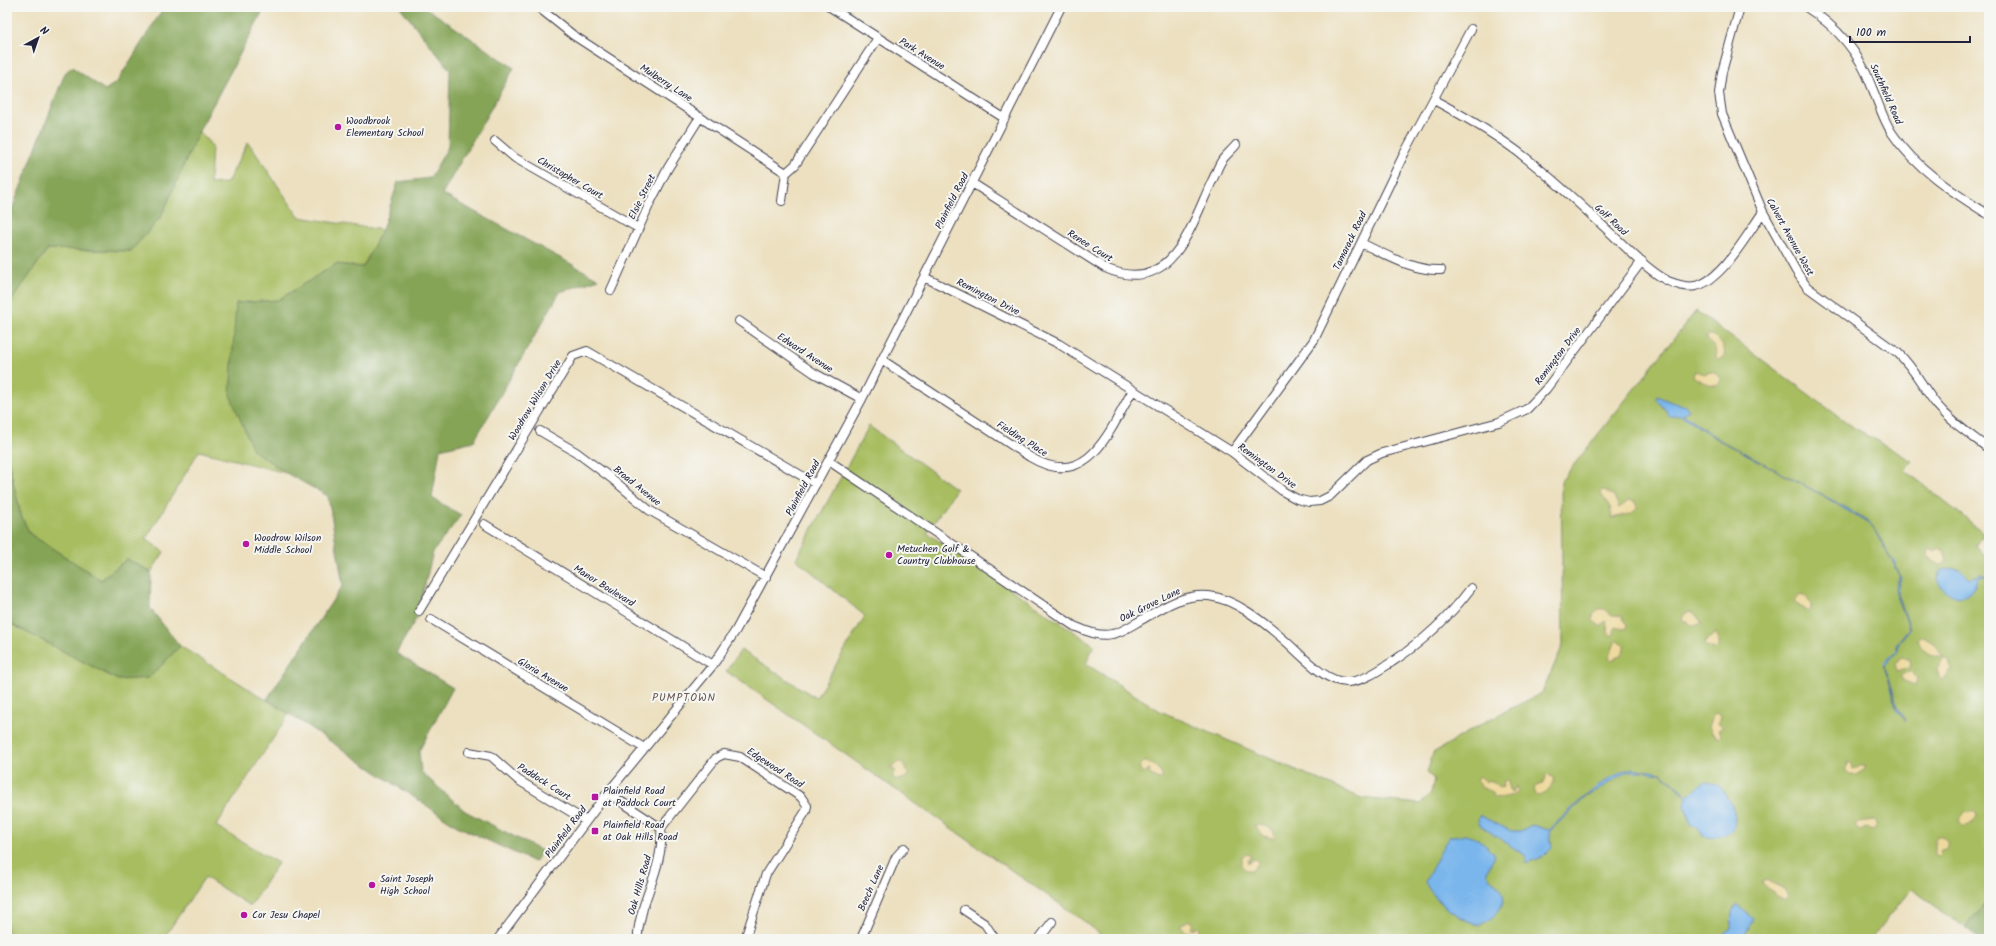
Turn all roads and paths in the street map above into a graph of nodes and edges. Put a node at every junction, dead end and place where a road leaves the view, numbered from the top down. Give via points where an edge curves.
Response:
1 (538, 7) edge
2 (830, 7) edge
3 (1061, 7) edge
4 (1740, 7) edge
5 (1806, 7) edge
6 (1471, 29) dead end
7 (878, 38) junction
8 (1434, 100) junction
9 (700, 117) junction
10 (1004, 118) junction
11 (495, 141) dead end
12 (1236, 145) dead end
13 (786, 173) junction
14 (972, 183) junction
15 (782, 201) dead end
16 (1763, 212) junction
17 (1989, 215) edge
18 (638, 228) junction
19 (1360, 243) junction
20 (1642, 261) junction
21 (1441, 270) dead end
22 (924, 277) junction
23 (611, 290) dead end
24 (739, 321) dead end
25 (882, 360) junction
26 (1133, 390) junction
27 (862, 398) junction
28 (540, 431) dead end
29 (1989, 449) edge
30 (1232, 452) junction
31 (829, 461) junction
32 (816, 484) junction
33 (484, 524) dead end
34 (766, 577) junction
35 (1471, 588) dead end
36 (419, 611) dead end
37 (431, 619) dead end
38 (712, 665) junction
39 (644, 748) junction
40 (469, 752) dead end
41 (608, 793) junction
42 (586, 821) junction
43 (661, 828) junction
44 (904, 848) dead end
45 (964, 910) dead end
46 (1052, 922) dead end
47 (498, 939) edge
48 (638, 939) edge
49 (745, 939) edge
50 (861, 939) edge
51 (996, 939) edge
52 (1038, 939) edge

1 - 9 street, Mulberry Lane via 573,35
2 - 7 street, Park Avenue
3 - 10 street, Plainfield Road
4 - 16 street, Calvert Avenue West via 1722,72 1719,93 1722,114
5 - 17 street, Southfield Road via 1828,23 1856,54 1891,132 1905,151 1917,163
6 - 8 street, Tamarack Road
7 - 10 street, Park Avenue
7 - 13 street via 795,165
8 - 19 street, Tamarack Road
8 - 20 street, Golf Road via 1471,120 1526,158
9 - 13 street, Mulberry Lane
9 - 18 street, Elsie Street via 668,168
10 - 14 street, Plainfield Road
11 - 18 street, Christopher Court via 515,158
12 - 14 street, Renee Court via 1222,160 1176,253 1163,265 1137,276 1127,276 1105,268
13 - 15 street
14 - 22 street, Plainfield Road
16 - 20 street, Golf Road via 1718,272 1706,282 1682,286 1667,280
16 - 29 street, Calvert Avenue West via 1807,287 1898,353 1910,364 1936,404 1948,417
18 - 23 street, Elsie Street
19 - 21 street via 1414,267
19 - 30 street, Tamarack Road via 1314,340
20 - 30 street, Remington Drive via 1537,400 1514,416 1382,453 1367,460 1330,496 1320,501 1297,499 1284,492
22 - 25 street, Plainfield Road
22 - 26 street, Remington Drive via 1059,344
24 - 27 street, Edward Avenue via 814,373
25 - 26 street, Fielding Place via 1030,457 1050,467 1070,467 1093,455
25 - 27 street, Plainfield Road
26 - 30 street, Remington Drive
27 - 31 street, Plainfield Road
28 - 34 street, Broad Avenue via 576,452 649,510
31 - 32 street, Plainfield Road
31 - 35 street, Oak Grove Lane via 1074,626 1089,633 1112,634 1174,602 1209,596 1248,613 1325,675 1347,682 1369,675 1404,654 1459,604
32 - 34 street, Plainfield Road
32 - 36 street, Woodrow Wilson Drive via 586,351 573,356
33 - 38 street, Manor Boulevard
34 - 38 street, Plainfield Road via 736,630
37 - 39 street, Gloria Avenue
38 - 39 street, Plainfield Road
39 - 41 street, Plainfield Road
40 - 42 street, Paddock Court via 491,756 518,780
41 - 42 street, Plainfield Road
41 - 43 street
42 - 47 street, Plainfield Road
43 - 48 street, Oak Hills Road via 660,852 639,923
43 - 49 street, Edgewood Road via 716,758 724,754 740,757 801,797 807,806 806,811 766,874
44 - 50 street, Beech Lane via 896,857
45 - 51 street via 985,924
46 - 52 street

